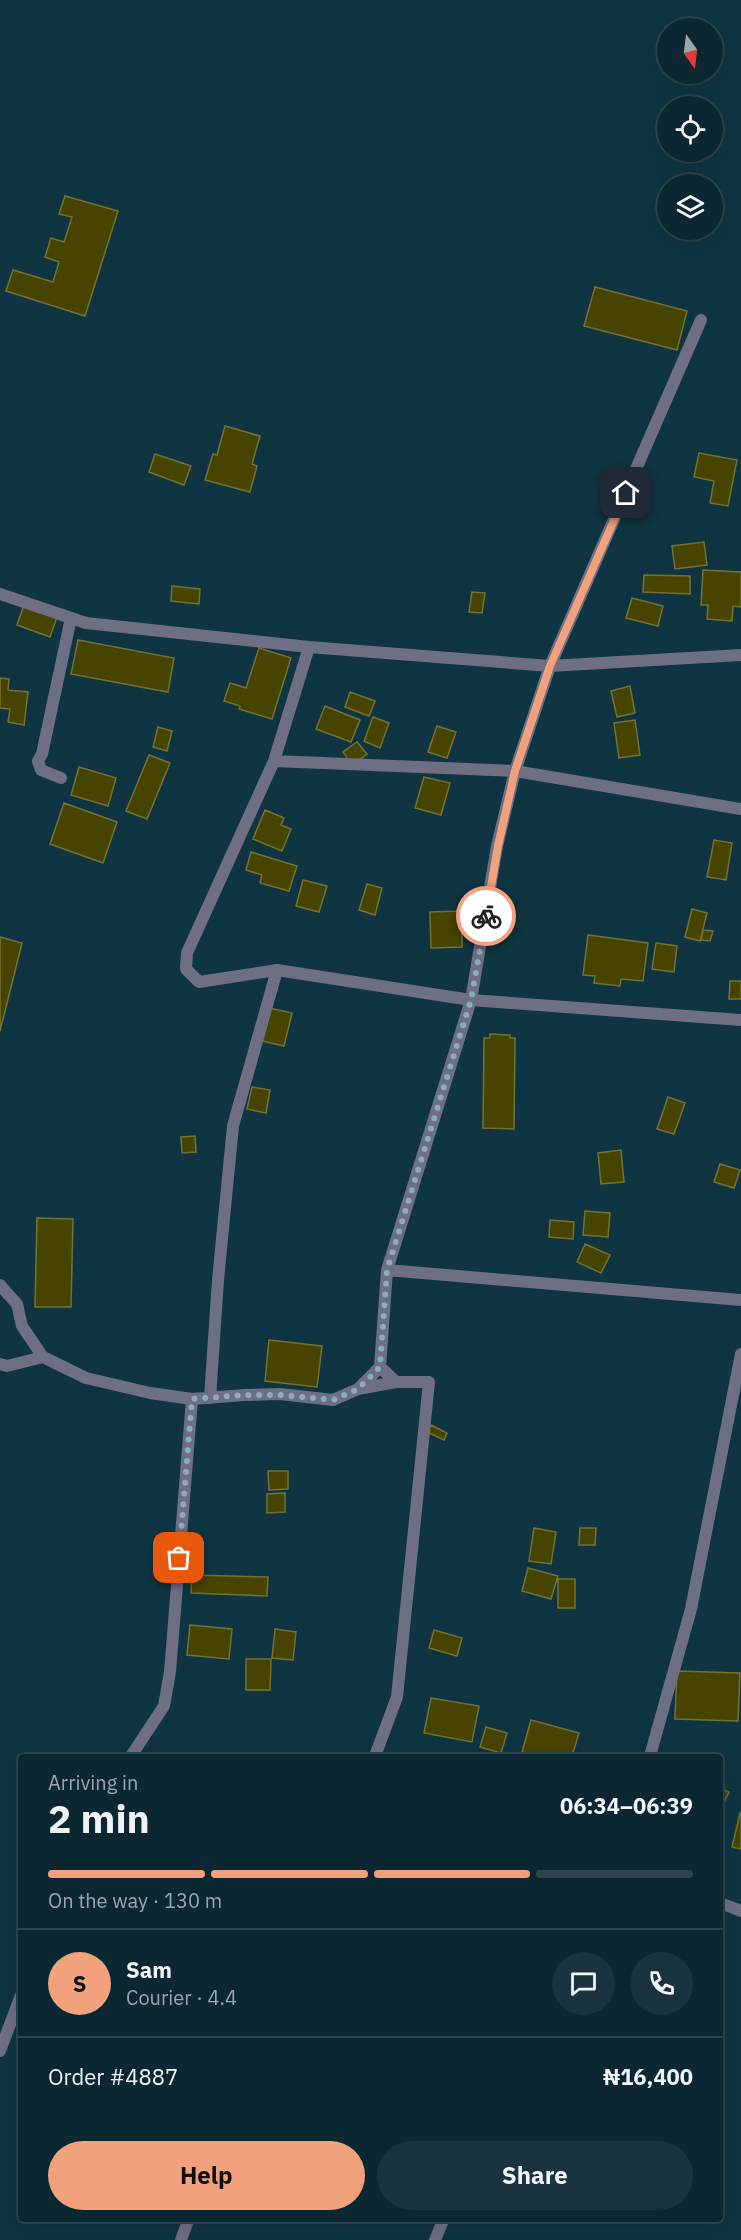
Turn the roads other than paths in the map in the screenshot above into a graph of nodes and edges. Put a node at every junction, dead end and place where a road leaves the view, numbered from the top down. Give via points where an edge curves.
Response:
1 (701, 320) dead end
2 (0, 594) edge
3 (71, 618) junction
4 (309, 647) junction
5 (741, 655) edge
6 (550, 666) junction
7 (274, 761) junction
8 (515, 771) junction
9 (61, 778) dead end
10 (741, 809) edge
11 (277, 970) junction
12 (471, 1000) junction
13 (741, 1020) edge
14 (387, 1270) junction
15 (0, 1284) edge
16 (741, 1300) edge
17 (741, 1354) edge
18 (43, 1357) junction
19 (0, 1364) edge
20 (380, 1367) junction
21 (396, 1382) junction
22 (358, 1389) junction
23 (210, 1398) junction
24 (192, 1399) junction
25 (132, 1754) edge
26 (376, 1754) edge
27 (651, 1754) edge
28 (723, 1904) edge
29 (741, 1911) edge
30 (18, 2003) edge
31 (0, 2051) edge
32 (188, 2222) edge
33 (442, 2222) edge
34 (181, 2240) edge
35 (435, 2240) edge

1 - 6 street
2 - 3 street
3 - 4 street via 86,623
3 - 9 street via 38,761 41,770
4 - 6 street
4 - 7 street
5 - 6 street
6 - 8 street
7 - 8 street
7 - 11 street via 187,953 186,969 199,982
8 - 10 street
8 - 12 street
11 - 12 street
11 - 23 street via 233,1126
12 - 13 street
12 - 14 street
14 - 16 street
14 - 20 street
15 - 18 street via 17,1304 22,1326
17 - 27 street via 690,1609
18 - 19 street via 7,1366
18 - 24 street via 86,1378
20 - 21 street
20 - 22 street
21 - 22 street
21 - 26 street via 429,1382 397,1697
22 - 23 street via 333,1400 280,1395
23 - 24 street
24 - 25 street via 170,1672 164,1706
28 - 29 street
30 - 31 street
32 - 34 street
33 - 35 street

